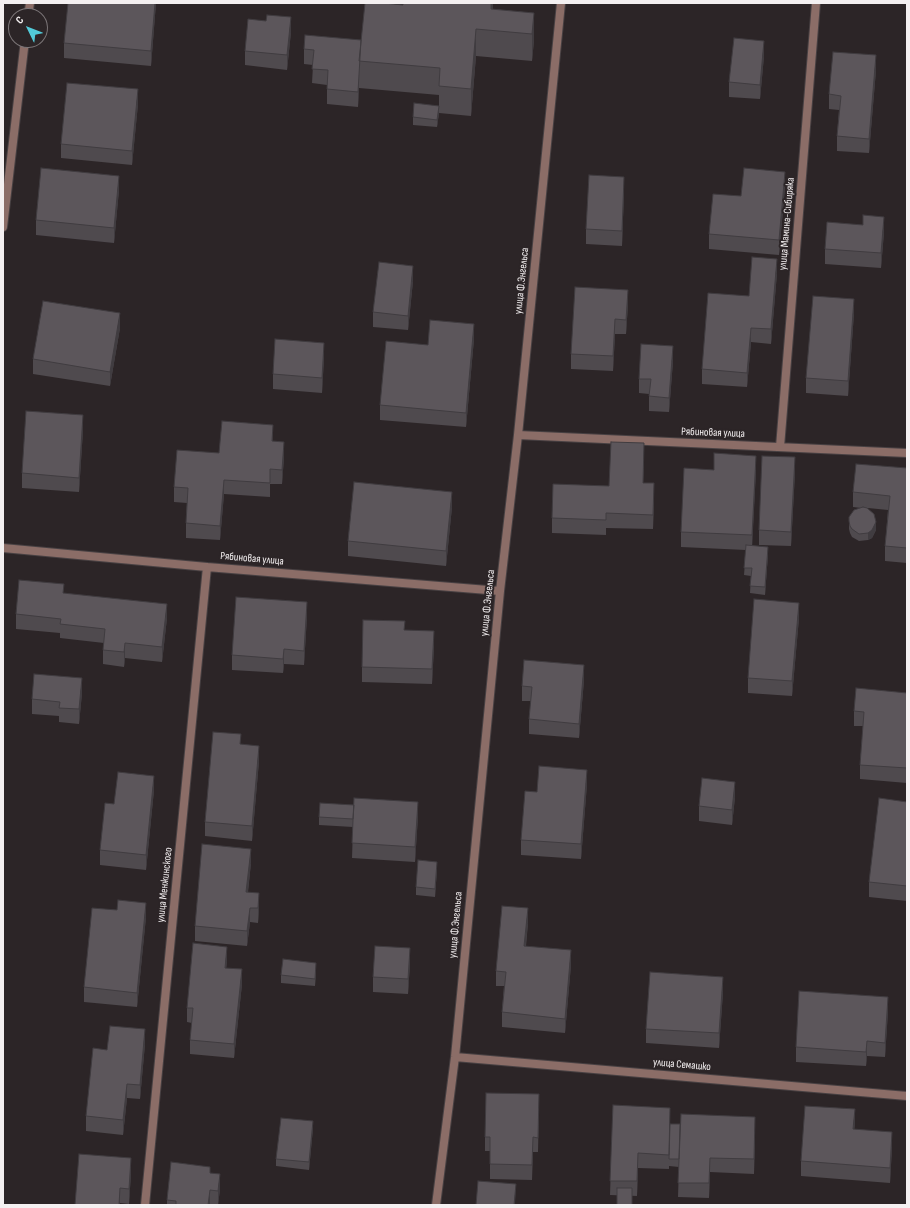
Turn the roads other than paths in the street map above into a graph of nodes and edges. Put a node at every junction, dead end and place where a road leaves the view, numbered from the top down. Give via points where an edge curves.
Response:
1 (561, 3) edge
2 (816, 3) edge
3 (24, 48) edge
4 (3, 226) edge
5 (518, 435) junction
6 (780, 446) junction
7 (907, 453) edge
8 (3, 548) edge
9 (207, 567) junction
10 (500, 591) junction
11 (455, 1057) junction
12 (907, 1096) edge
13 (144, 1205) edge
14 (436, 1205) edge

1 - 5 street, улица Ф.Энгельса
2 - 6 street, улица Мамина-Сибиряка
3 - 4 street
5 - 6 street, Рябиновая улица
5 - 10 street, улица Ф.Энгельса
6 - 7 street, Рябиновая улица
8 - 9 street, Рябиновая улица
9 - 10 street, Рябиновая улица
9 - 13 street, улица Менжинского
10 - 11 street, улица Ф.Энгельса
11 - 12 street, улица Семашко
11 - 14 street, улица Ф.Энгельса

